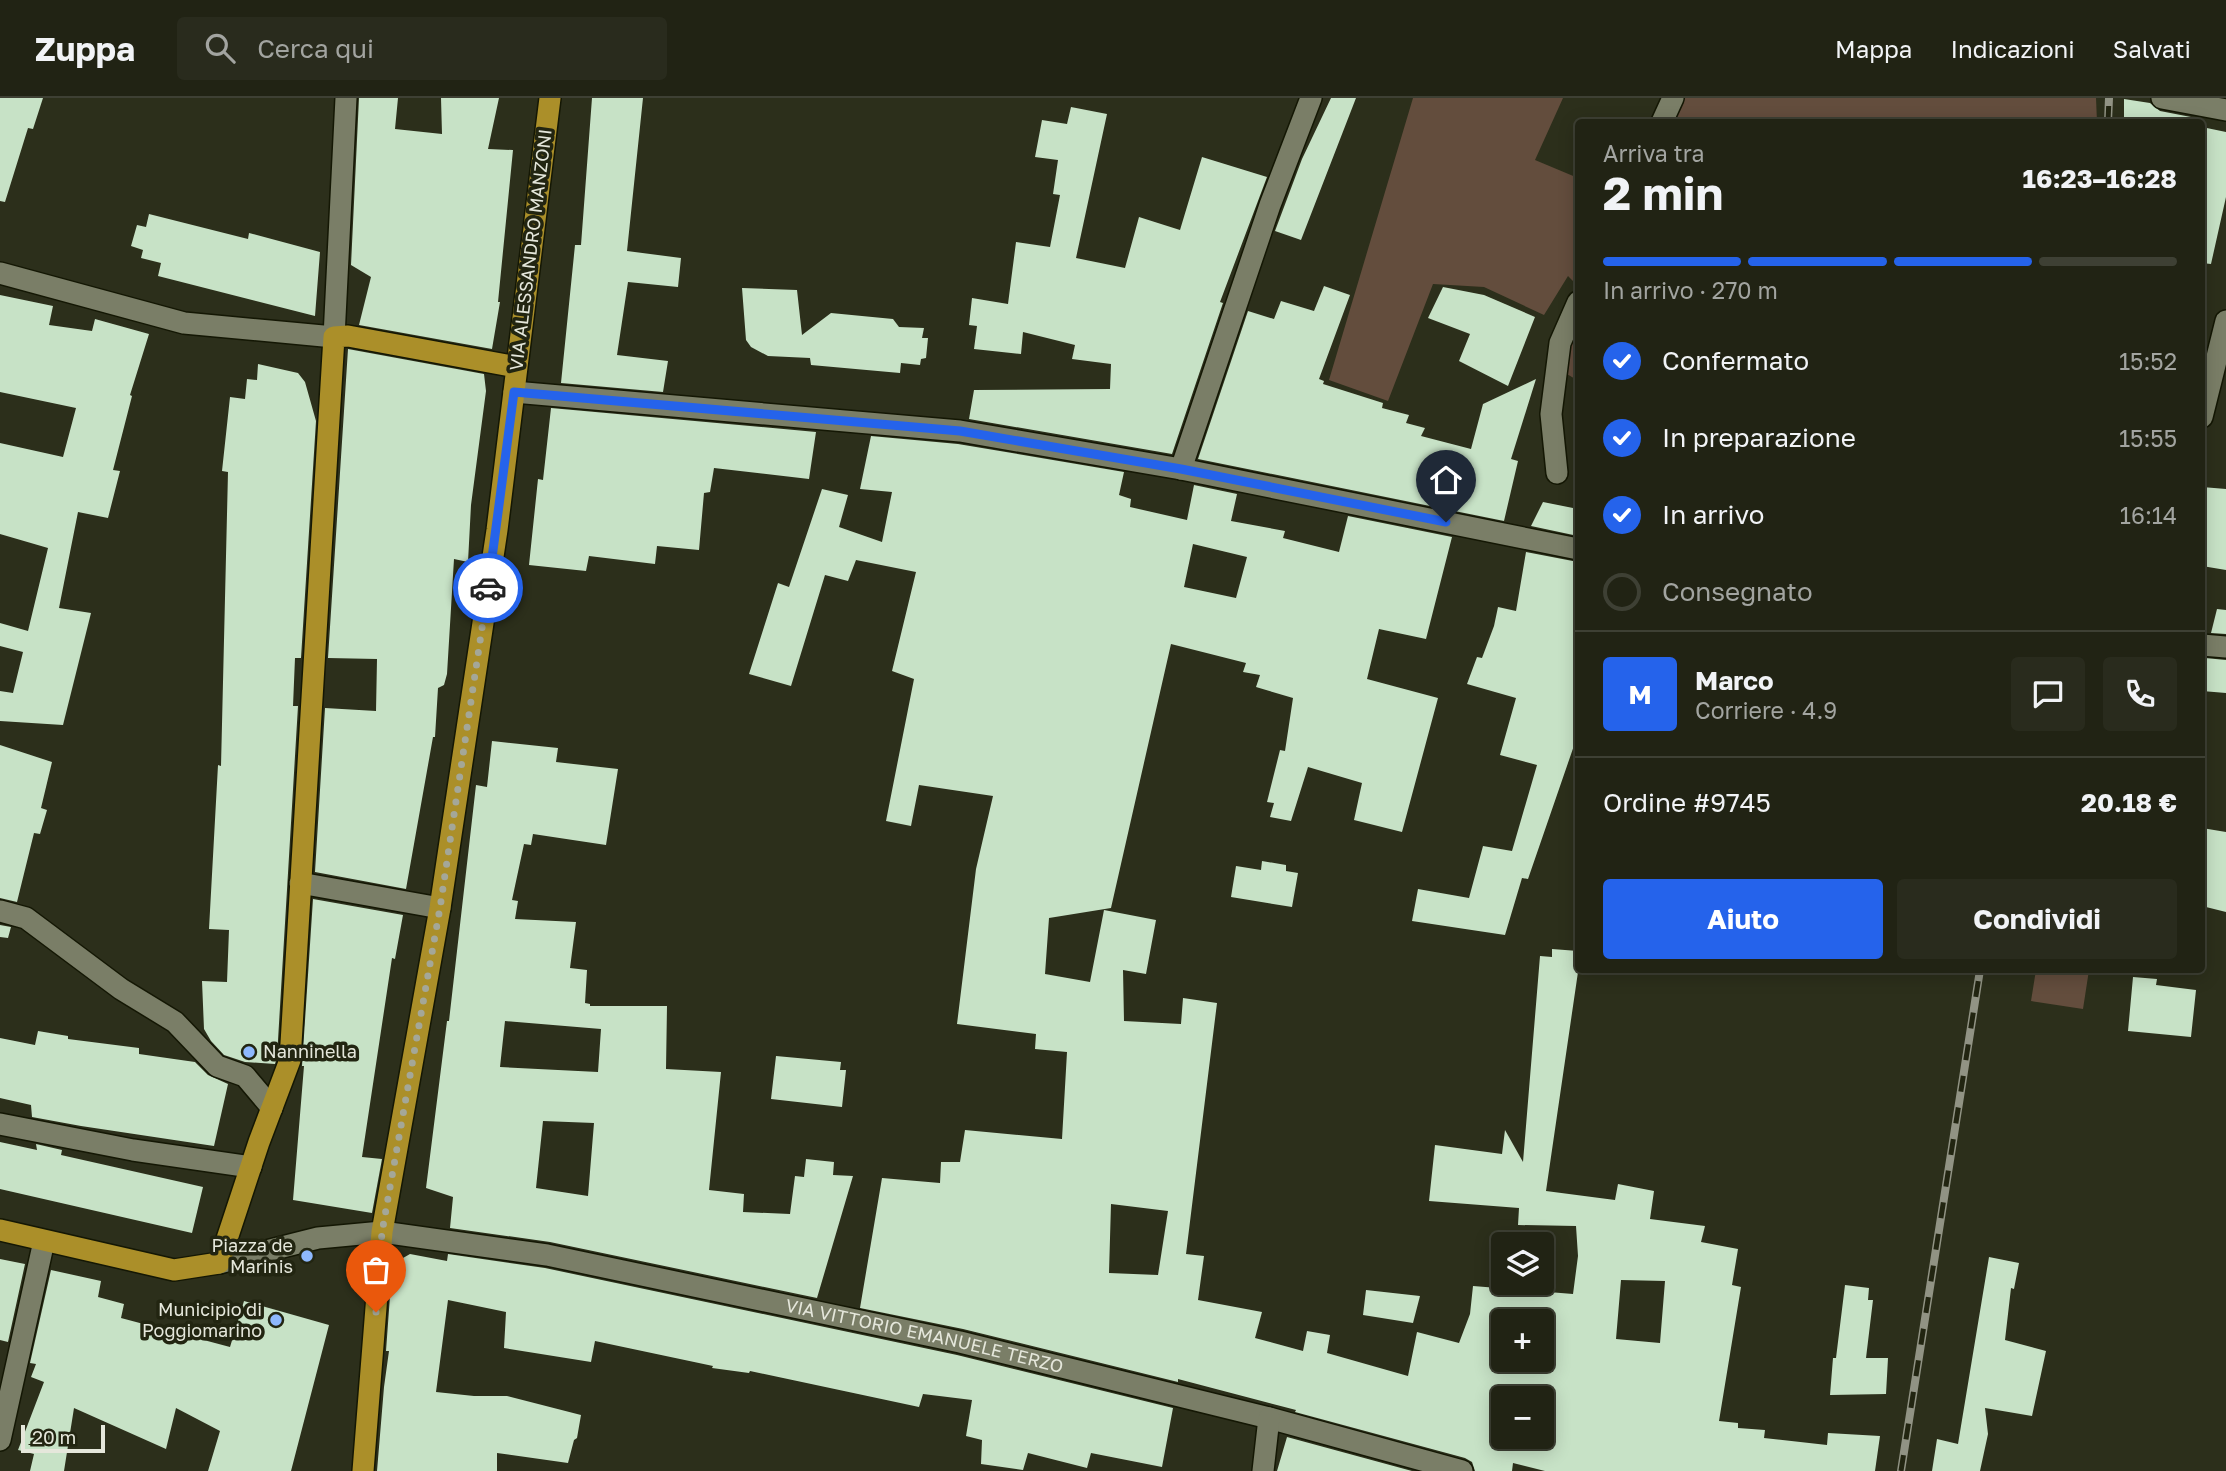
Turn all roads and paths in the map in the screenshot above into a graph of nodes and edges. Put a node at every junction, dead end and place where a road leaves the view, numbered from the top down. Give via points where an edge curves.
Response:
1 (346, 98) edge
2 (550, 98) edge
3 (1311, 98) edge
4 (1674, 98) edge
5 (2162, 98) edge
6 (2226, 110) edge
7 (1664, 119) edge
8 (0, 273) edge
9 (1575, 309) edge
10 (2226, 321) edge
11 (334, 337) junction
12 (517, 367) junction
13 (514, 392) junction
14 (2205, 405) edge
15 (1181, 469) junction
16 (1557, 473) dead end
17 (1575, 548) edge
18 (2205, 645) edge
19 (2226, 647) edge
20 (300, 883) junction
21 (440, 908) junction
22 (0, 911) edge
23 (272, 1108) junction
24 (0, 1124) edge
25 (251, 1167) junction
26 (0, 1230) edge
27 (382, 1232) junction
28 (44, 1241) junction
29 (219, 1263) junction
30 (1269, 1418) junction
31 (0, 1440) edge
32 (363, 1471) edge
33 (1263, 1471) edge
34 (1462, 1471) edge

1 - 11 street
2 - 12 main road, VIA ALESSANDRO MANZONI
3 - 15 street
4 - 7 street
5 - 6 street
8 - 11 street via 184,323
9 - 16 street via 1560,343 1551,414
10 - 14 street
11 - 12 main road
11 - 20 main road
12 - 13 main road, VIA ALESSANDRO MANZONI
13 - 15 street via 960,431
13 - 21 main road, VIA ALESSANDRO MANZONI
15 - 17 street
18 - 19 street
20 - 21 street
20 - 23 main road via 290,1060
21 - 27 main road, VIA ALESSANDRO MANZONI
22 - 23 street via 26,918 121,989 175,1022 217,1066 245,1076
23 - 25 main road
24 - 25 street
25 - 29 main road
26 - 28 main road
27 - 29 street, VIA VITTORIO EMANUELE TERZO via 318,1238
27 - 30 street, VIA VITTORIO EMANUELE TERZO via 548,1255 960,1342
27 - 32 main road, VIA ALESSANDRO MANZONI
28 - 29 main road via 174,1270
28 - 31 street
30 - 33 street
30 - 34 street, VIA VITTORIO EMANUELE TERZO

